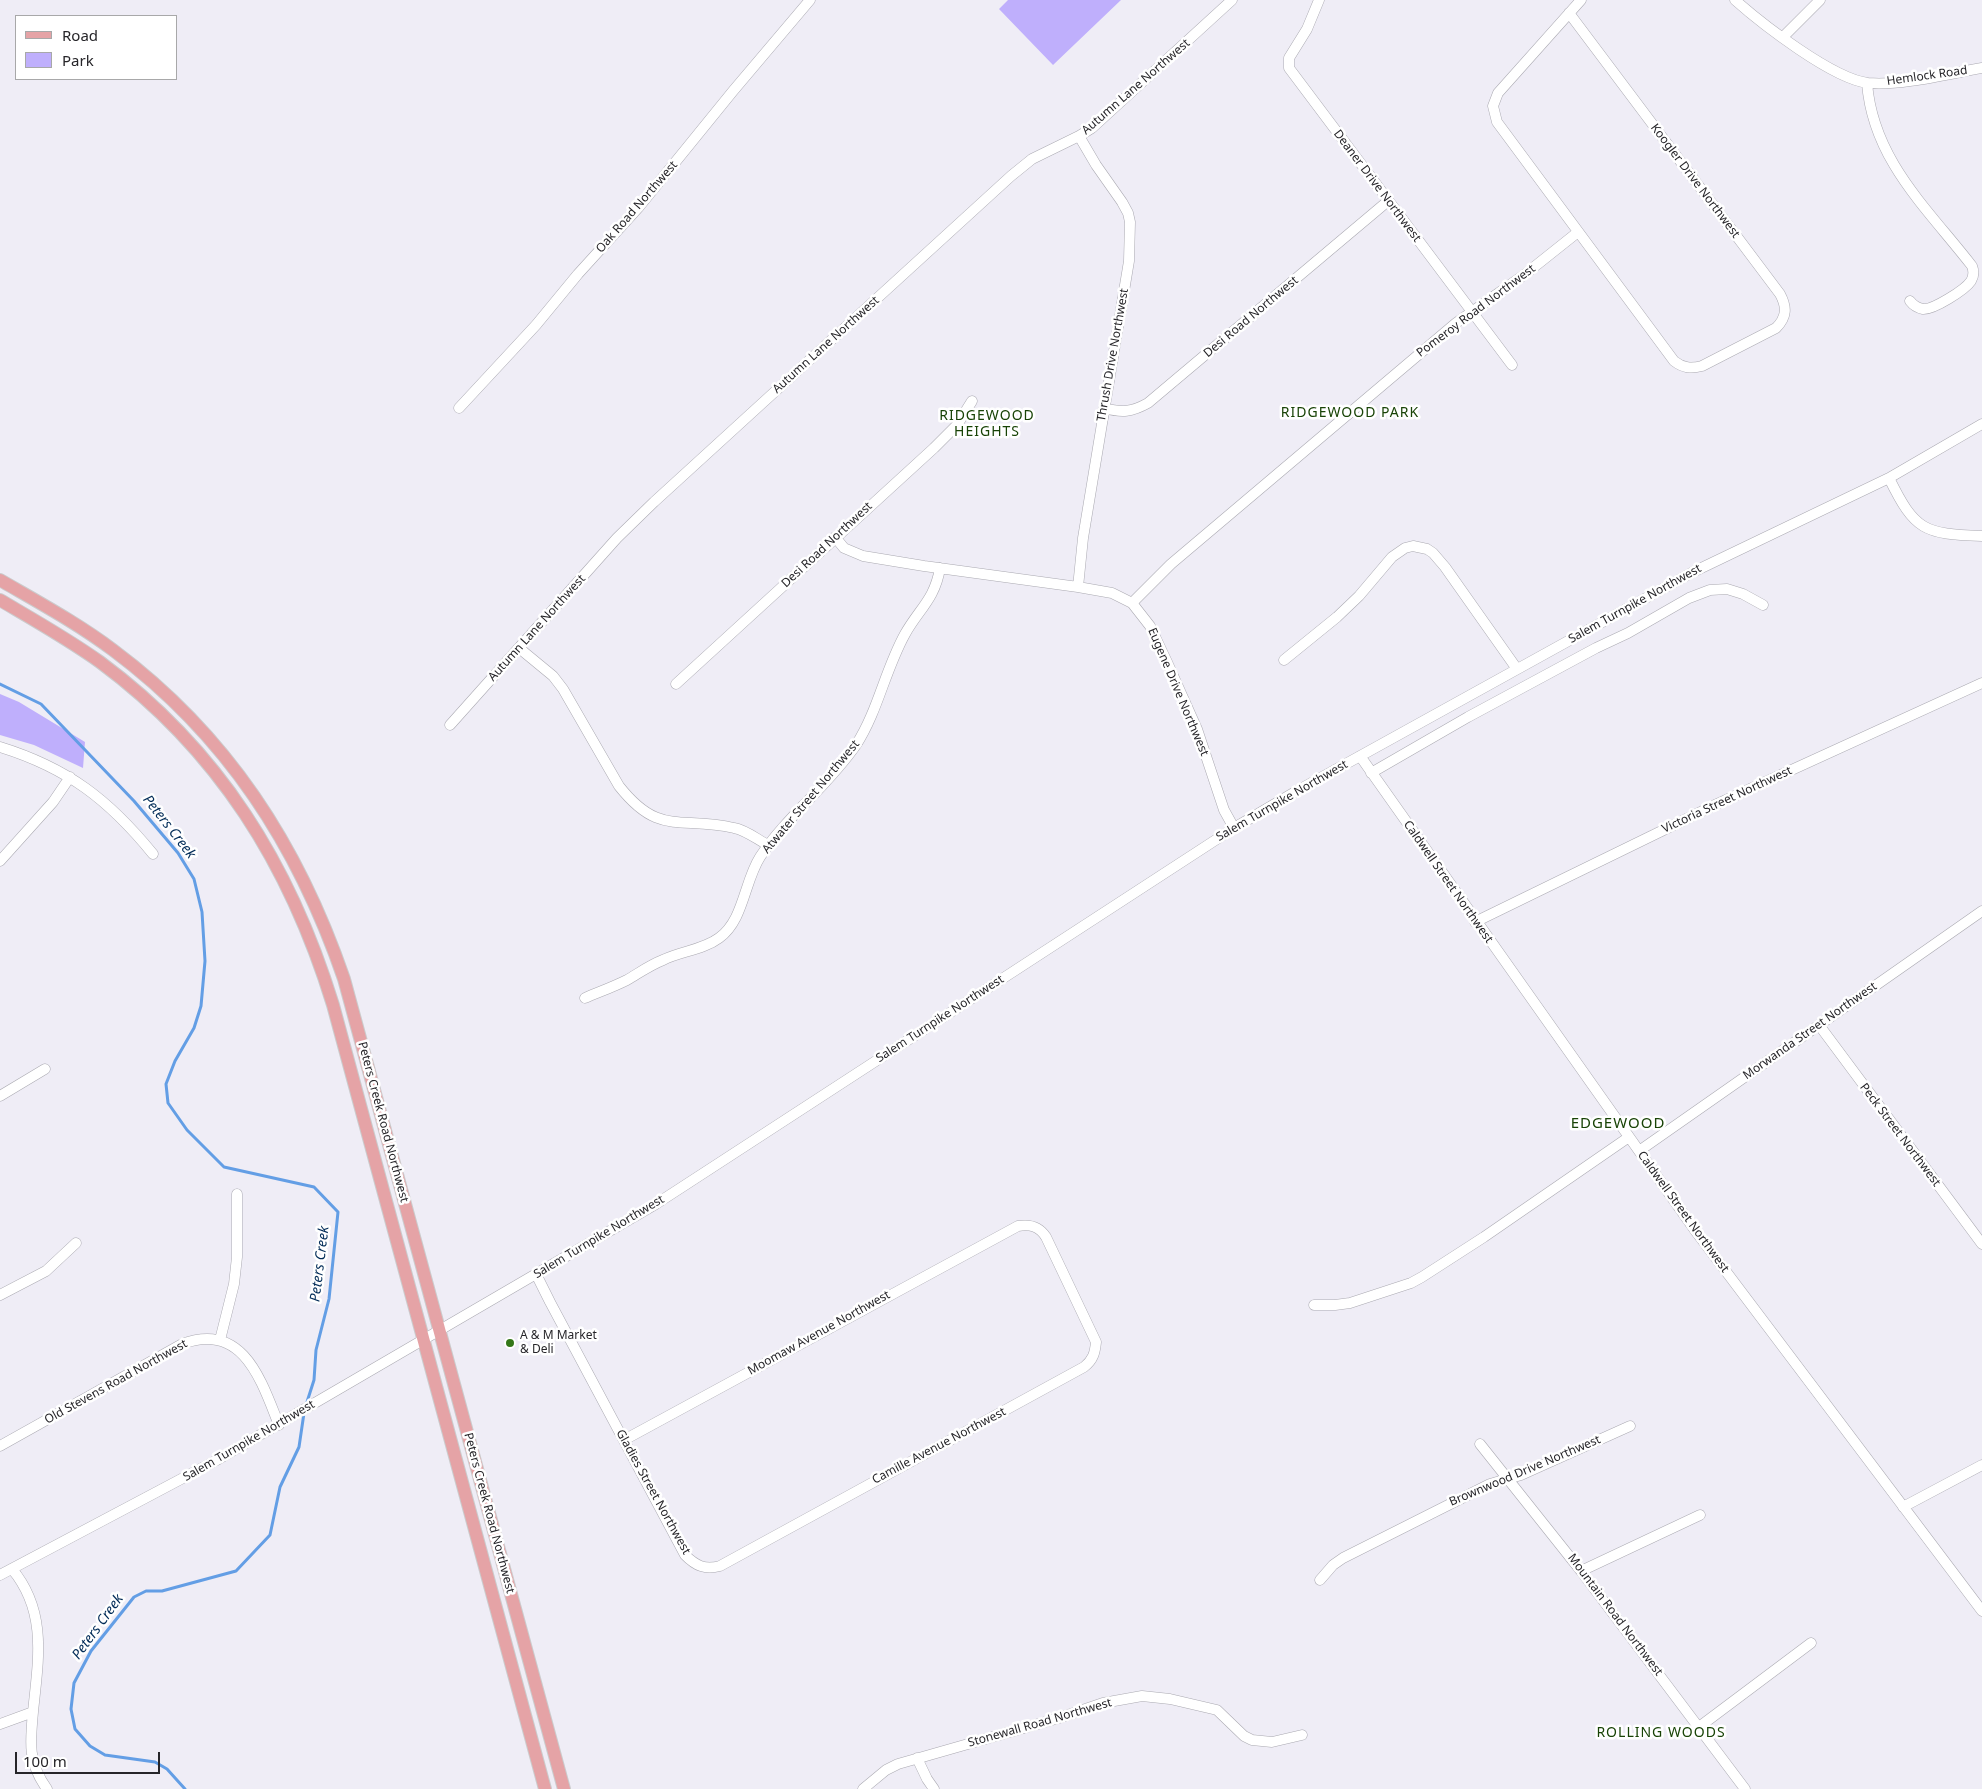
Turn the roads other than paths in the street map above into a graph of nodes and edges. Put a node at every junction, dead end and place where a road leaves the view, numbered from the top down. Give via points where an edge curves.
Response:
1 (810, 0) edge
2 (1232, 0) edge
3 (1319, 0) edge
4 (1580, 0) edge
5 (1735, 0) edge
6 (1820, 0) edge
7 (1569, 13) junction
8 (1783, 37) junction
9 (1982, 68) edge
10 (1867, 83) junction
11 (1079, 136) junction
12 (1388, 201) junction
13 (1578, 232) junction
14 (1910, 301) dead end
15 (1472, 313) junction
16 (1512, 365) dead end
17 (972, 401) dead end
18 (459, 408) dead end
19 (1104, 408) junction
20 (1982, 424) edge
21 (1889, 478) junction
22 (1982, 536) edge
23 (835, 537) junction
24 (940, 568) junction
25 (0, 580) edge
26 (1078, 586) junction
27 (0, 600) edge
28 (1132, 603) junction
29 (1763, 605) dead end
30 (519, 648) junction
31 (1284, 660) dead end
32 (1517, 669) junction
33 (1982, 683) edge
34 (676, 684) dead end
35 (450, 725) dead end
36 (0, 747) edge
37 (1360, 756) junction
38 (1371, 772) junction
39 (70, 777) junction
40 (1234, 828) junction
41 (768, 846) junction
42 (153, 854) dead end
43 (0, 861) edge
44 (1982, 911) edge
45 (1475, 922) junction
46 (585, 998) dead end
47 (1819, 1025) junction
48 (45, 1069) dead end
49 (0, 1096) edge
50 (1629, 1137) junction
51 (1639, 1151) junction
52 (237, 1194) dead end
53 (1014, 1228) joint
54 (76, 1243) dead end
55 (1982, 1244) edge
56 (536, 1274) junction
57 (0, 1295) edge
58 (1314, 1305) dead end
59 (439, 1330) junction
60 (423, 1339) junction
61 (220, 1340) junction
62 (282, 1423) junction
63 (1630, 1426) dead end
64 (624, 1440) junction
65 (1480, 1444) dead end
66 (0, 1446) edge
67 (1982, 1465) edge
68 (1508, 1479) junction
69 (840, 1500) joint
70 (1903, 1508) junction
71 (1700, 1515) dead end
72 (12, 1569) junction
73 (1582, 1571) junction
74 (0, 1575) edge
75 (1320, 1580) dead end
76 (1982, 1611) edge
77 (1811, 1643) dead end
78 (33, 1712) junction
79 (0, 1724) edge
80 (1699, 1727) junction
81 (1302, 1735) dead end
82 (917, 1758) junction
83 (47, 1789) edge
84 (545, 1789) edge
85 (564, 1789) edge
86 (862, 1789) edge
87 (934, 1789) edge
88 (1745, 1789) edge

1 - 18 street, Oak Road Northwest via 638,208 536,326
2 - 11 street, Autumn Lane Northwest via 1092,128
3 - 12 street, Deaner Drive Northwest via 1289,58 1289,68
4 - 7 street
5 - 8 street, Hemlock Road
6 - 8 street
7 - 13 street via 1498,93 1493,106 1497,122
7 - 13 street, Koogler Drive Northwest via 1784,302 1786,310 1782,323 1702,366 1680,365
8 - 10 street, Hemlock Road via 1852,80
9 - 10 street, Hemlock Road via 1910,80
10 - 14 street via 1877,134 1890,161 1974,270 1968,285 1931,308 1918,307
11 - 19 street, Thrush Drive Northwest via 1122,202 1130,222 1129,261
11 - 30 street, Autumn Lane Northwest via 1043,152 1011,176 679,478 617,538
12 - 15 street, Deaner Drive Northwest
12 - 19 street, Desi Road Northwest via 1148,403 1130,412
13 - 15 street, Pomeroy Road Northwest
15 - 16 street, Deaner Drive Northwest
15 - 28 street, Pomeroy Road Northwest via 1456,323 1171,564
17 - 23 street, Desi Road Northwest via 966,414 951,431
19 - 26 street, Thrush Drive Northwest
20 - 21 street, Salem Turnpike Northwest
21 - 22 street via 1904,507 1921,526 1938,533
21 - 32 street, Salem Turnpike Northwest via 1719,558
23 - 24 street via 851,552
23 - 34 street, Desi Road Northwest
24 - 26 street, Eugene Drive Northwest
24 - 41 street, Atwater Street Northwest via 934,592 910,625 892,659 866,728 823,786
25 - 59 main road, Peters Creek Road Northwest via 89,632 161,690 225,756 287,847 315,903 344,979
26 - 28 street, Eugene Drive Northwest via 1112,593
27 - 60 main road, Peters Creek Road Northwest via 100,662 170,722 211,768 267,848 301,914 320,963
28 - 40 street, Eugene Drive Northwest via 1150,626 1168,662 1197,729 1224,810
29 - 38 street via 1727,589 1710,590 1689,598
30 - 35 street, Autumn Lane Northwest
30 - 41 street via 552,676 562,689 619,786 645,812 679,824 737,828
31 - 32 street via 1359,596 1396,553 1413,546 1427,549 1445,567
32 - 37 street, Salem Turnpike Northwest
33 - 45 street, Victoria Street Northwest via 1717,804
36 - 39 street via 28,756
37 - 38 street, Caldwell Street Northwest
37 - 40 street, Salem Turnpike Northwest
38 - 45 street, Caldwell Street Northwest
39 - 42 street via 118,814
39 - 43 street via 53,802
40 - 56 street, Salem Turnpike Northwest via 656,1204
41 - 46 street, Atwater Street Northwest via 752,872 734,921 720,937 661,960 625,981
44 - 47 street, Morwanda Street Northwest
45 - 50 street, Caldwell Street Northwest
47 - 51 street, Morwanda Street Northwest
47 - 55 street, Peck Street Northwest
48 - 49 street
50 - 51 street, Caldwell Street Northwest
50 - 58 street via 1411,1283 1350,1303
51 - 70 street, Caldwell Street Northwest
52 - 61 street via 234,1284
53 - 64 street, Moomaw Avenue Northwest
53 - 69 street, Camille Avenue Northwest via 1032,1225 1043,1232 1096,1342 1092,1360 1038,1393
54 - 57 street via 46,1271
56 - 59 street, Salem Turnpike Northwest
56 - 64 street, Gladies Street Northwest
59 - 60 street, Salem Turnpike Northwest
59 - 85 main road, Peters Creek Road Northwest
60 - 62 street, Salem Turnpike Northwest
60 - 84 main road, Peters Creek Road Northwest
61 - 62 street via 232,1345 250,1361
61 - 66 street, Old Stevens Road Northwest via 200,1339 182,1344
62 - 72 street, Salem Turnpike Northwest
63 - 68 street, Brownwood Drive Northwest
64 - 69 street, Gladies Street Northwest via 685,1555 700,1567 720,1566
65 - 68 street, Mountain Road Northwest
67 - 70 street
68 - 73 street, Mountain Road Northwest
68 - 75 street, Brownwood Drive Northwest via 1482,1488 1343,1558
70 - 76 street, Caldwell Street Northwest
71 - 73 street
72 - 74 street, Salem Turnpike Northwest
72 - 78 street via 26,1590 37,1620
73 - 80 street, Mountain Road Northwest
77 - 80 street
78 - 79 street
78 - 83 street via 32,1761
80 - 88 street, Mountain Road Northwest
81 - 82 street, Stonewall Road Northwest via 1272,1742 1252,1740 1217,1710 1178,1700 1142,1696 1103,1703
82 - 86 street, Stonewall Road Northwest via 886,1770
82 - 87 street

